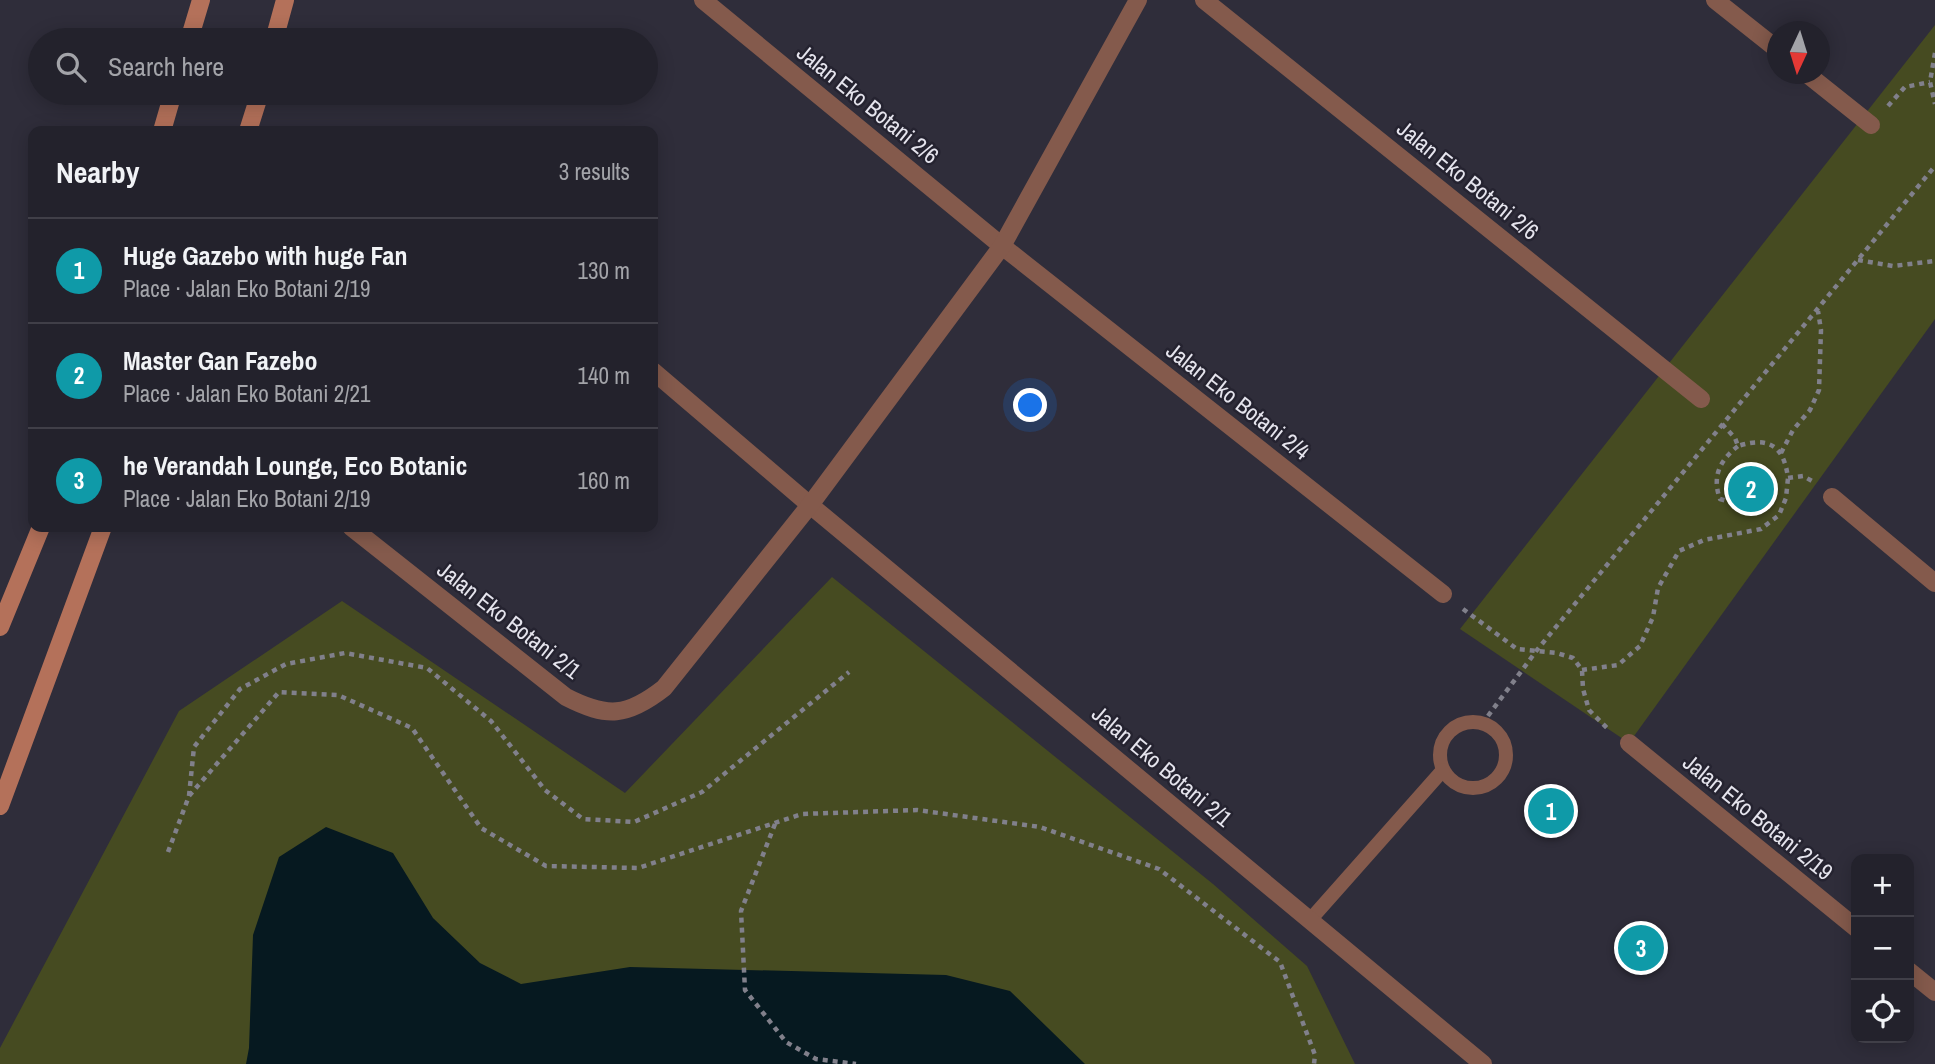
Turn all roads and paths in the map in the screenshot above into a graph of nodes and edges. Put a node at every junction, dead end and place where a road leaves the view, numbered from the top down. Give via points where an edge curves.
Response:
1 (201, 0) edge
2 (285, 0) edge
3 (703, 0) edge
4 (1138, 0) edge
5 (1204, 0) edge
6 (1715, 0) edge
7 (193, 28) edge
8 (277, 28) edge
9 (1767, 42) edge
10 (1935, 53) edge
11 (1930, 82) junction
12 (1820, 84) edge
13 (1935, 104) edge
14 (170, 105) edge
15 (256, 105) edge
16 (1871, 125) joint
17 (163, 126) edge
18 (250, 126) edge
19 (1935, 166) edge
20 (1002, 246) junction
21 (1858, 260) junction
22 (1935, 261) edge
23 (1818, 310) junction
24 (658, 375) edge
25 (1701, 399) joint
26 (1723, 425) junction
27 (1738, 446) junction
28 (1781, 453) junction
29 (1788, 478) junction
30 (1832, 497) joint
31 (1734, 503) dead end
32 (810, 505) junction
33 (39, 532) edge
34 (101, 532) edge
35 (357, 532) edge
36 (1935, 583) edge
37 (1443, 594) joint
38 (0, 627) edge
39 (1536, 650) junction
40 (1583, 670) junction
41 (849, 672) dead end
42 (1482, 724) junction
43 (1629, 743) joint
44 (1443, 770) junction
45 (189, 796) junction
46 (0, 806) edge
47 (775, 824) junction
48 (168, 852) dead end
49 (1310, 920) junction
50 (1851, 924) edge
51 (1914, 975) edge
52 (1935, 992) edge
53 (856, 1064) edge
54 (1314, 1064) edge
55 (1483, 1064) edge

1 - 7 main road
2 - 8 main road
3 - 20 street, Jalan Eko Botani 2/6
4 - 20 street
5 - 25 street, Jalan Eko Botani 2/6
6 - 9 street
10 - 11 path
11 - 13 path
11 - 16 path via 1905,87
12 - 16 street
14 - 17 main road
15 - 18 main road
19 - 21 path
20 - 32 street
20 - 37 street, Jalan Eko Botani 2/4
21 - 22 path via 1893,266
21 - 23 path
23 - 26 path
23 - 28 path via 1819,390
24 - 32 street, Jalan Eko Botani 2/1
25 - 26 path via 1704,413
26 - 27 path
26 - 39 path
27 - 28 path via 1752,441 1770,443
27 - 31 path via 1724,457 1715,485 1720,499
28 - 29 path
29 - 30 path via 1803,477
29 - 40 path via 1779,515 1761,529 1704,540 1679,551 1658,588 1653,617 1640,646 1618,665
30 - 36 street
32 - 35 street, Jalan Eko Botani 2/1 via 664,688 642,705 617,712 590,709 566,697
32 - 49 street, Jalan Eko Botani 2/1
33 - 38 main road
34 - 46 main road
37 - 39 path via 1517,649
39 - 40 path via 1573,658
39 - 42 path
40 - 43 path via 1589,710
41 - 45 path via 702,792 634,822 583,820 545,790 491,721 427,668 345,653 286,664 240,689 194,747
42 - 44 lane via 1460,725 1444,739 1439,760
42 - 44 lane via 1500,736 1504,746 1506,757 1498,777 1480,788 1469,788 1449,779
43 - 50 street, Jalan Eko Botani 2/19
44 - 49 lane
45 - 47 path via 279,692 338,695 412,728 481,828 546,866 638,868
45 - 48 path
47 - 53 path via 741,911 745,990 786,1042 816,1059
47 - 54 path via 802,814 917,810 1040,827 1159,869 1280,962 1315,1055
49 - 55 street, Jalan Eko Botani 2/1
51 - 52 street

